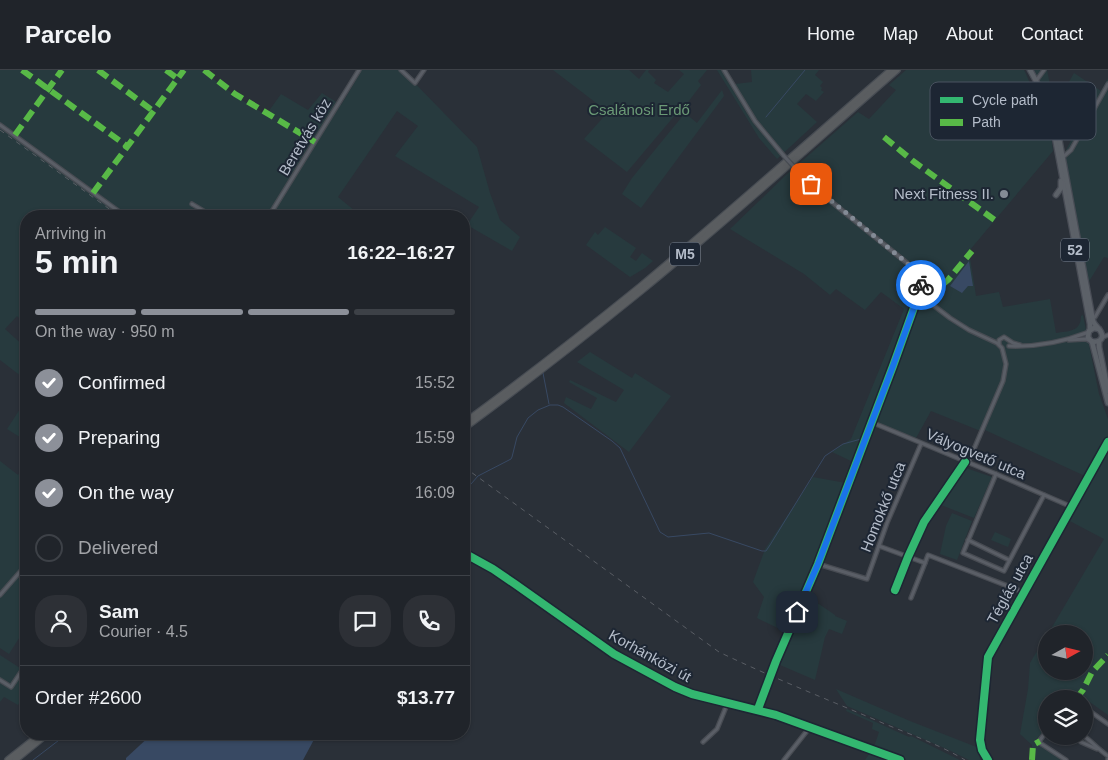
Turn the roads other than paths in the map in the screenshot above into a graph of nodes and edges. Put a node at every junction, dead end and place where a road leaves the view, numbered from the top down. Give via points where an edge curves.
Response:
1 (359, 70) edge
2 (401, 70) edge
3 (424, 70) edge
4 (724, 70) edge
5 (890, 70) edge
6 (897, 70) edge
7 (1030, 70) edge
8 (1044, 70) edge
9 (1036, 81) joint
10 (1108, 85) edge
11 (1096, 106) edge
12 (0, 125) edge
13 (1056, 140) edge
14 (1077, 140) edge
15 (1061, 158) junction
16 (1056, 195) dead end
17 (192, 204) dead end
18 (117, 210) edge
19 (202, 210) edge
20 (273, 210) edge
21 (918, 277) junction
22 (927, 287) junction
23 (922, 291) junction
24 (1108, 294) edge
25 (931, 295) junction
26 (926, 297) junction
27 (916, 302) junction
28 (936, 308) junction
29 (1096, 317) dead end
30 (1100, 330) junction
31 (1089, 332) junction
32 (1108, 333) edge
33 (986, 338) junction
34 (1000, 339) junction
35 (1009, 340) junction
36 (1066, 340) junction
37 (1100, 340) junction
38 (1091, 342) junction
39 (1023, 345) junction
40 (1000, 346) junction
41 (1008, 347) junction
42 (1005, 359) junction
43 (1108, 390) edge
44 (1108, 403) edge
45 (470, 419) edge
46 (871, 422) junction
47 (470, 424) edge
48 (1108, 442) edge
49 (921, 443) junction
50 (966, 462) junction
51 (996, 474) junction
52 (1044, 495) junction
53 (1072, 507) junction
54 (968, 540) junction
55 (879, 546) junction
56 (470, 556) edge
57 (908, 557) junction
58 (1010, 560) junction
59 (925, 563) junction
60 (818, 564) junction
61 (20, 572) edge
62 (895, 590) dead end
63 (1024, 592) junction
64 (0, 595) edge
65 (912, 598) dead end
66 (20, 674) edge
67 (0, 680) edge
68 (728, 702) junction
69 (758, 709) junction
70 (1093, 713) edge
71 (1108, 724) edge
72 (810, 727) junction
73 (33, 740) edge
74 (40, 740) edge
75 (703, 742) dead end
76 (1093, 744) edge
77 (1043, 745) edge
78 (1088, 745) edge
79 (1099, 750) junction
80 (1108, 759) edge
81 (8, 760) edge
82 (15, 760) edge
83 (784, 760) edge
84 (900, 760) edge
85 (988, 760) edge
86 (1066, 760) edge

1 - 20 street, Beretvás köz
2 - 3 street via 415,84
4 - 21 street, bridge via 755,121 795,168 907,263
5 - 45 highway, M5 via 640,286
6 - 47 highway, M5 via 636,295
7 - 9 main road, 52
8 - 9 street
10 - 11 street
12 - 18 street
13 - 15 main road, 52
14 - 15 street
15 - 16 main road via 1058,166 1061,186
15 - 30 main road, 52 via 1093,321
15 - 31 main road, 52
17 - 19 street
21 - 22 street
21 - 23 street
22 - 23 street
22 - 25 street via 932,290
23 - 26 street
23 - 27 street
24 - 29 street
25 - 26 street
25 - 28 street
26 - 27 street
26 - 28 street
27 - 46 street
28 - 33 street
30 - 31 main road via 1094,328
30 - 32 street
30 - 37 main road, 52
31 - 36 street
31 - 38 main road, 52
32 - 37 street
33 - 34 street
33 - 40 street
34 - 35 street via 1006,337
34 - 40 street
35 - 39 street
35 - 41 street
36 - 38 street via 1087,339
36 - 39 street
37 - 38 main road
37 - 43 main road, 52
38 - 44 main road, 52
39 - 41 street
40 - 41 street
40 - 42 street
41 - 42 street
42 - 50 street via 1001,386
46 - 49 street, Vályogvető utca
46 - 60 street
48 - 53 street, Téglás utca
49 - 50 street, Vályogvető utca
49 - 55 street, Homokkő utca
50 - 51 street, Vályogvető utca
50 - 57 street via 924,522
51 - 52 street, Vályogvető utca
51 - 54 street
52 - 53 street, Vályogvető utca
52 - 58 street
53 - 63 street, Téglás utca
54 - 58 street
54 - 58 street via 963,553 1004,571
55 - 57 street
55 - 60 street, Homokkő utca via 867,579
56 - 68 street, Korhánközi út via 620,657 684,691
57 - 59 street
57 - 62 street
59 - 63 street via 928,555
59 - 65 street
60 - 69 street
61 - 64 street
63 - 85 street, Téglás utca via 988,657 980,740
66 - 67 street via 11,687
68 - 69 street, Korhánközi út
68 - 75 street via 717,729
69 - 72 street, Korhánközi út
70 - 71 street
72 - 83 street
72 - 84 street, Korhánközi út
73 - 81 highway
74 - 82 highway
76 - 79 street
77 - 86 street
78 - 79 street
79 - 80 street

